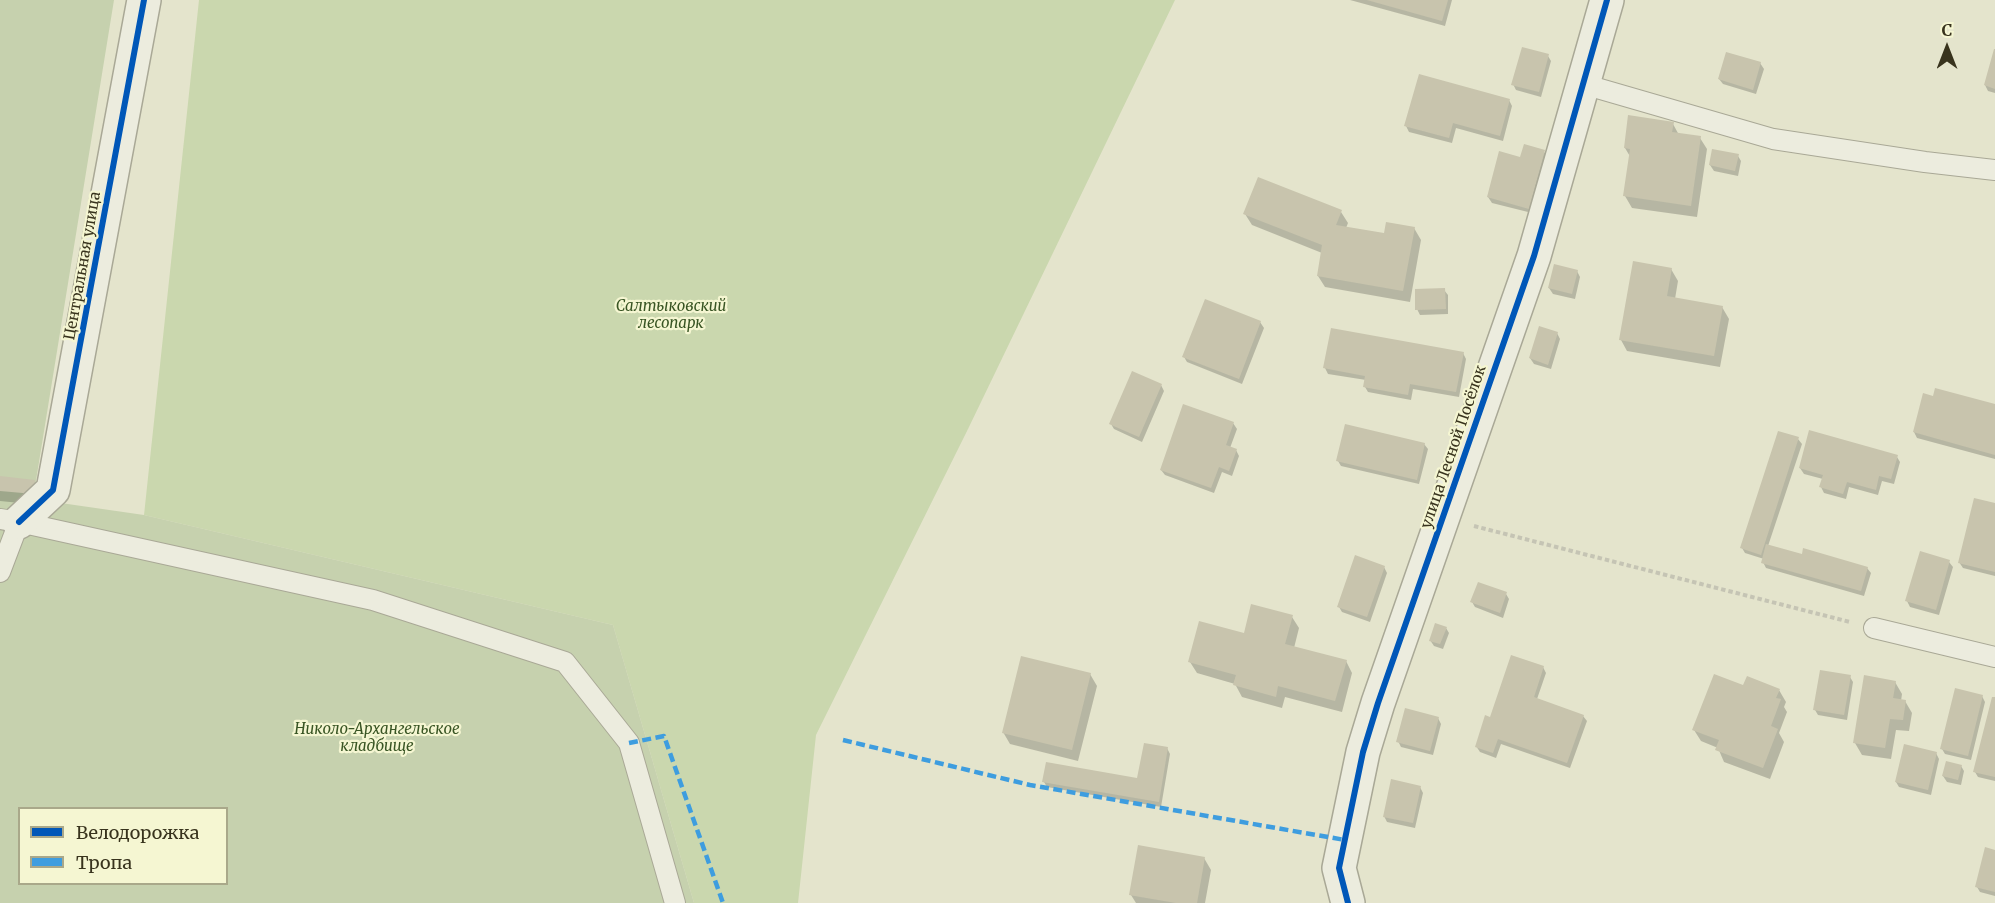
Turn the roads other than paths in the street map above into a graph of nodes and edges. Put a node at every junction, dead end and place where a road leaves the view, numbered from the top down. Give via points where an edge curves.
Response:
1 (144, 0) edge
2 (1607, 0) edge
3 (1583, 84) junction
4 (1995, 170) edge
5 (9, 521) edge
6 (0, 572) edge
7 (1874, 628) road end
8 (1995, 657) edge
9 (675, 903) edge
10 (1348, 903) edge

1 - 5 street, Центральная улица via 53,490
2 - 3 street, улица Лесной Посёлок
3 - 4 lane via 1773,139
3 - 10 street, улица Лесной Посёлок via 1534,256 1377,703 1339,868
5 - 6 lane
5 - 9 lane via 373,600 565,662 629,743
7 - 8 lane

